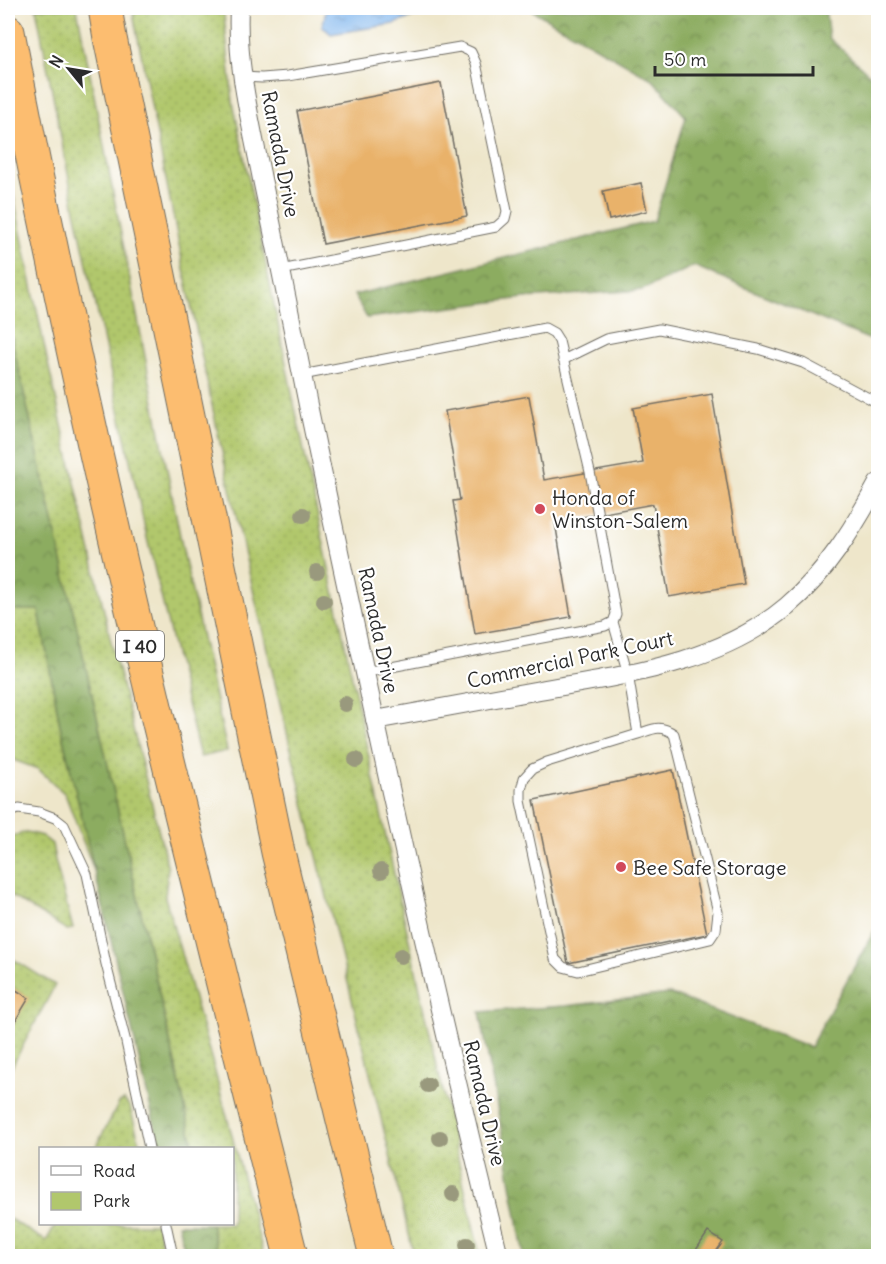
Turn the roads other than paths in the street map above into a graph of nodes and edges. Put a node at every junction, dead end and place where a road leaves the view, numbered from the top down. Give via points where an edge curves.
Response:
1 (105, 8) edge
2 (238, 8) edge
3 (8, 32) edge
4 (243, 76) junction
5 (281, 270) junction
6 (563, 360) junction
7 (302, 375) junction
8 (879, 403) edge
9 (879, 483) edge
10 (609, 624) junction
11 (364, 672) junction
12 (628, 674) junction
13 (375, 720) junction
14 (639, 734) junction
15 (8, 812) edge
16 (149, 1147) edge
17 (166, 1225) edge
18 (173, 1257) edge
19 (291, 1257) edge
20 (376, 1257) edge
21 (500, 1257) edge

1 - 20 highway via 278,852
2 - 4 street, Ramada Drive
3 - 19 highway, I 40 via 33,167 108,511
4 - 5 street, Ramada Drive
4 - 5 lane via 288,76 460,47 471,52 507,211 505,219 496,226
5 - 7 street, Ramada Drive
6 - 7 lane via 559,341 545,328
6 - 8 lane via 606,339 659,329 758,349 802,363
6 - 10 lane via 590,472 616,614
7 - 11 street, Ramada Drive
9 - 12 street, Commercial Park Court via 839,548 787,606 723,646
10 - 11 lane
10 - 12 lane
11 - 13 street, Ramada Drive
12 - 13 street, Commercial Park Court
12 - 14 lane
13 - 21 street, Ramada Drive via 462,1108
14 - 14 lane via 657,727 674,734 718,912 716,930 710,939 699,942 578,971 563,967 555,958 521,801 524,778 547,762
15 - 16 lane via 19,809 56,818 64,825 87,874
17 - 18 lane

